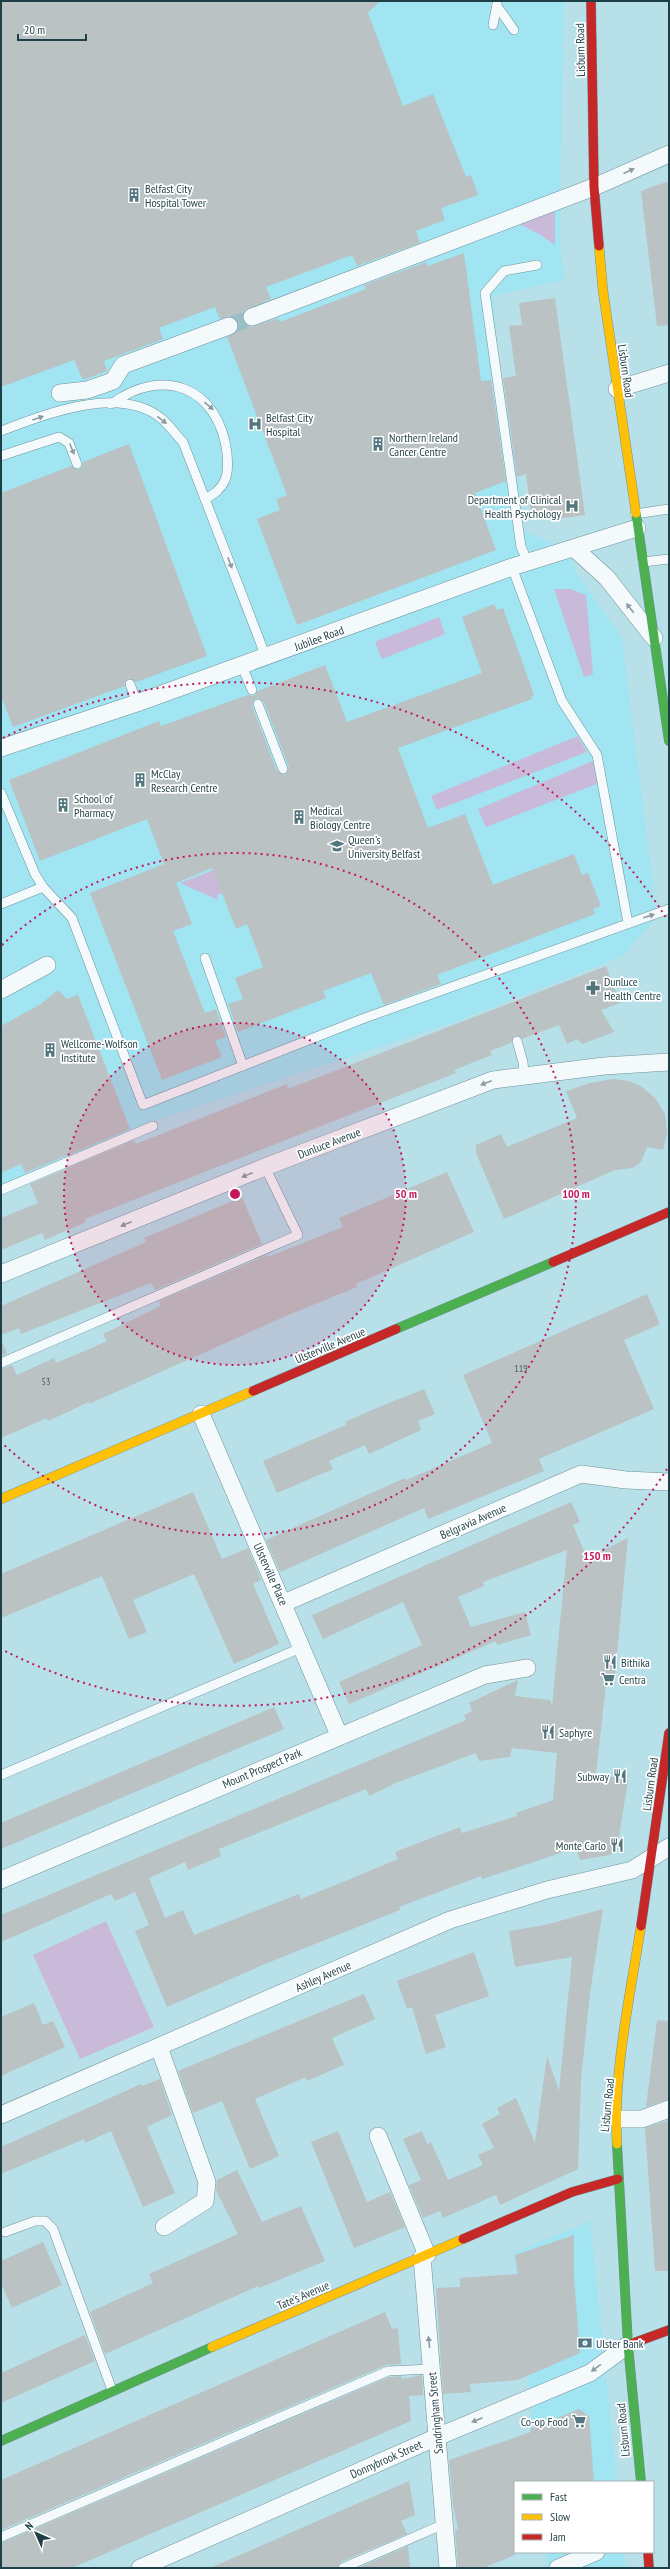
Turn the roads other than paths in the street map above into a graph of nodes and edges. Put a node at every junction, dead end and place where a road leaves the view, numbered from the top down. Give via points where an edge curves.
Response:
1 (591, 1) edge
2 (497, 4) edge
3 (493, 25) dead end
4 (514, 30) dead end
5 (669, 154) edge
6 (594, 187) junction
7 (537, 265) dead end
8 (252, 317) tunnel mouth
9 (229, 326) tunnel mouth
10 (669, 372) edge
11 (617, 389) junction
12 (60, 393) dead end
13 (111, 404) junction
14 (1, 431) edge
15 (1, 456) edge
16 (77, 464) dead end
17 (206, 499) junction
18 (669, 509) edge
19 (636, 521) junction
20 (574, 548) junction
21 (669, 559) edge
22 (528, 562) junction
23 (642, 562) junction
24 (512, 567) junction
25 (654, 638) junction
26 (266, 657) junction
27 (242, 666) junction
28 (130, 684) dead end
29 (252, 690) dead end
30 (137, 703) junction
31 (258, 704) dead end
32 (669, 741) edge
33 (1, 748) edge
34 (283, 770) dead end
35 (1, 793) edge
36 (44, 887) junction
37 (1, 904) edge
38 (669, 910) edge
39 (628, 923) junction
40 (205, 958) dead end
41 (47, 965) dead end
42 (1, 990) edge
43 (517, 1041) dead end
44 (669, 1062) edge
45 (243, 1066) junction
46 (524, 1075) junction
47 (153, 1126) dead end
48 (265, 1167) junction
49 (1, 1190) edge
50 (669, 1212) edge
51 (1, 1274) edge
52 (1, 1363) edge
53 (201, 1414) junction
54 (669, 1482) edge
55 (1, 1499) edge
56 (284, 1603) junction
57 (303, 1647) junction
58 (527, 1668) dead end
59 (669, 1733) edge
60 (339, 1735) junction
61 (1, 1775) edge
62 (669, 1847) edge
63 (652, 1859) junction
64 (1, 1880) edge
65 (159, 2047) junction
66 (669, 2109) edge
67 (1, 2115) edge
68 (617, 2119) junction
69 (378, 2136) dead end
70 (618, 2179) junction
71 (164, 2227) dead end
72 (5, 2232) dead end
73 (425, 2256) junction
74 (669, 2330) edge
75 (628, 2346) junction
76 (431, 2369) junction
77 (112, 2390) junction
78 (437, 2437) junction
79 (1, 2441) edge
80 (640, 2481) edge
81 (444, 2524) junction
82 (1, 2537) edge
83 (594, 2553) edge
84 (648, 2553) edge
85 (140, 2568) edge
86 (343, 2568) edge
87 (448, 2568) edge
88 (558, 2568) edge
89 (649, 2568) edge

1 - 6 main road, Lisburn Road
2 - 3 lane
2 - 4 lane
6 -> 5 street
6 - 8 street
6 - 11 main road, Lisburn Road via 603,291
7 - 22 lane via 504,270 485,293 521,546
9 - 12 street via 123,365 113,380 106,383 87,390
10 - 11 street
11 - 19 main road, Lisburn Road
14 -> 13 lane via 79,405
13 -> 17 lane via 133,405 162,419 183,442
13 -> 17 lane via 133,391 150,385 173,384 198,397 214,411 221,427 229,468 219,490
15 -> 16 lane via 59,437 70,443
17 -> 26 lane
18 - 19 lane
19 - 20 street, Jubilee Road
19 - 23 main road, Lisburn Road
20 - 22 street, Jubilee Road
25 -> 20 street via 607,578
21 - 23 lane
22 - 24 street, Jubilee Road
23 - 25 main road, Lisburn Road
24 - 26 street, Jubilee Road
24 - 39 lane via 562,701 597,755
25 - 32 main road, Lisburn Road
26 - 27 street, Jubilee Road
27 - 29 lane
27 - 30 street, Jubilee Road
28 - 30 lane
30 - 33 street, Jubilee Road
31 - 34 lane
35 - 36 lane via 35,874
36 - 37 lane
36 - 45 lane via 72,918 143,1105
39 -> 38 lane
39 - 45 lane via 362,1019
40 - 45 lane
41 - 42 street
43 - 46 lane
44 - 46 street, Dunluce Avenue
46 -> 48 street, Dunluce Avenue via 493,1080
47 - 49 lane
48 -> 51 street, Dunluce Avenue
48 - 52 lane via 298,1235
50 - 53 main road, Ulsterville Avenue
53 - 55 main road, Ulsterville Avenue
53 - 56 street, Ulsterville Place
54 - 56 street, Belgravia Avenue via 581,1474
56 - 57 street, Ulsterville Place
57 - 60 street, Ulsterville Place
57 - 61 lane
58 - 60 street, Mount Prospect Park via 484,1675
59 - 63 main road, Lisburn Road
60 - 64 street, Mount Prospect Park
62 - 63 street, Ashley Avenue
63 - 65 street, Ashley Avenue via 632,1870 547,1890 450,1920
63 - 68 main road, Lisburn Road via 625,2028
65 - 67 street, Ashley Avenue
65 - 71 street via 207,2182 205,2202
66 - 68 street via 642,2119
68 - 70 main road, Lisburn Road
69 - 73 street, Sandringham Street
70 - 73 main road, Tate's Avenue via 572,2192
70 - 75 main road, Lisburn Road
72 - 77 lane via 45,2220 53,2229
76 -> 73 street, Sandringham Street
73 - 77 main road, Tate's Avenue
74 - 75 main road
75 -> 78 street, Donnybrook Street via 590,2373
75 - 80 main road, Lisburn Road
76 - 78 street, Sandringham Street
76 - 82 lane via 388,2371
77 - 79 main road, Tate's Avenue
78 - 81 street, Sandringham Street
78 - 85 street, Donnybrook Street
81 - 86 lane
81 - 87 street, Sandringham Street
83 - 88 street
84 - 89 main road

